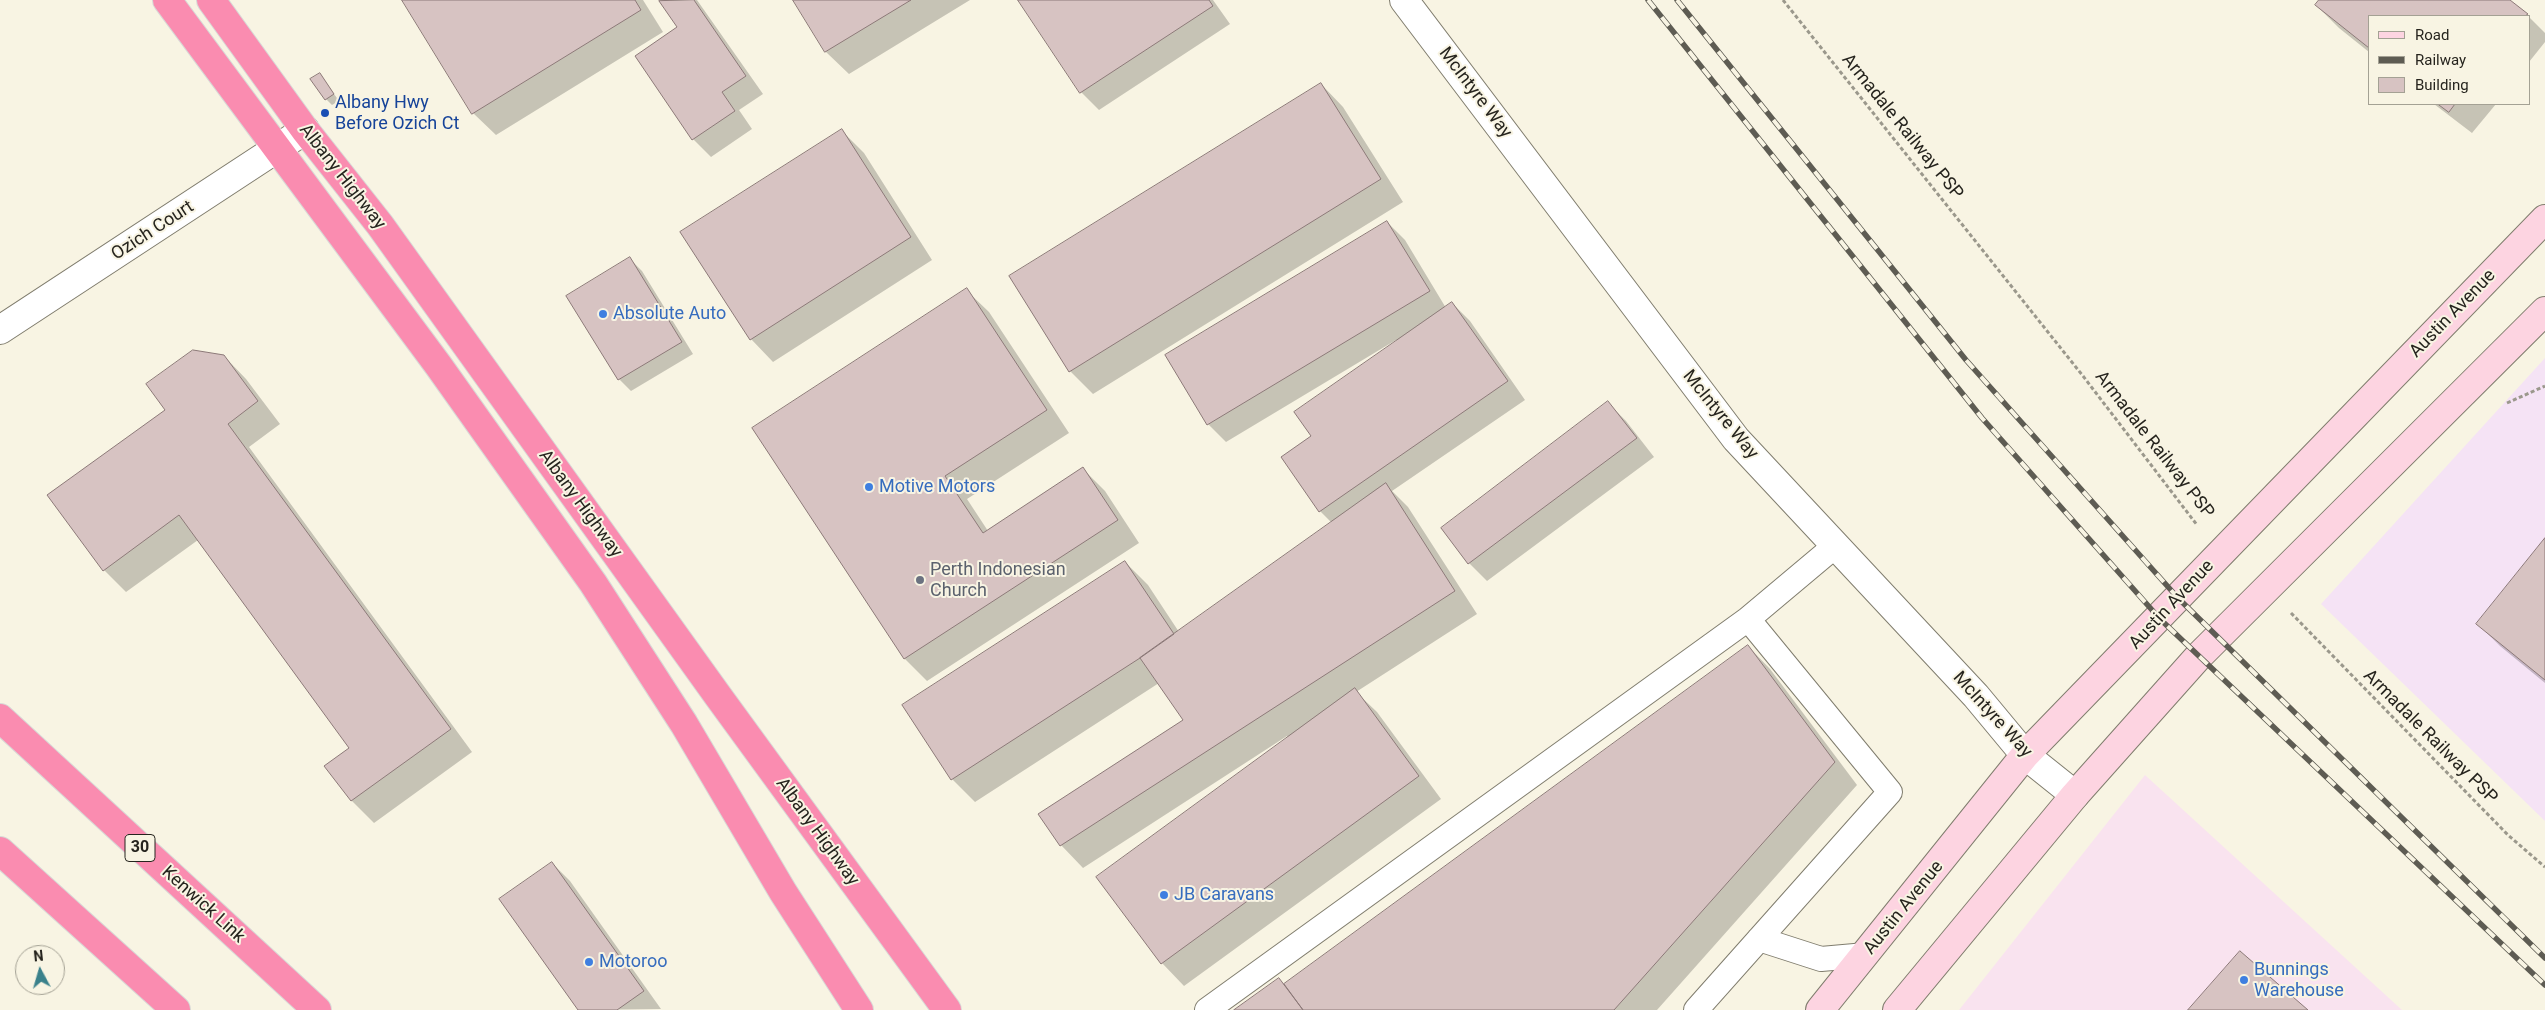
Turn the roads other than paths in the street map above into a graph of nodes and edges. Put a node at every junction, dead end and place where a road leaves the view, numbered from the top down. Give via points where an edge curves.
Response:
1 (167, 0) edge
2 (211, 0) edge
3 (1404, 0) edge
4 (304, 130) junction
5 (276, 149) junction
6 (2545, 219) edge
7 (2545, 311) edge
8 (0, 330) edge
9 (1835, 546) junction
10 (1748, 619) junction
11 (0, 718) edge
12 (2026, 755) junction
13 (2075, 795) junction
14 (0, 851) edge
15 (1760, 939) junction
16 (1866, 955) junction
17 (176, 1010) edge
18 (318, 1010) edge
19 (859, 1010) edge
20 (947, 1010) edge
21 (1207, 1010) edge
22 (1696, 1010) edge
23 (1820, 1010) edge
24 (1897, 1010) edge

1 - 5 highway, Albany Highway
2 - 4 highway, Albany Highway
3 - 9 street, McIntyre Way via 1736,439
4 - 5 street, Ozich Court
4 - 20 highway, Albany Highway via 380,225
5 - 8 street, Ozich Court
5 - 19 highway, Albany Highway via 438,365 593,583 684,724 783,892
6 - 12 main road, Austin Avenue
7 - 13 main road via 2198,657
9 - 10 lane
9 - 12 street, McIntyre Way via 1976,696
10 - 15 lane via 1890,792
10 - 21 lane
11 - 18 highway, Kenwick Link / 30
12 - 13 street, McIntyre Way
12 - 16 main road, Austin Avenue
13 - 24 main road
14 - 17 highway
15 - 16 lane via 1821,959
15 - 22 lane
16 - 23 main road, Austin Avenue

